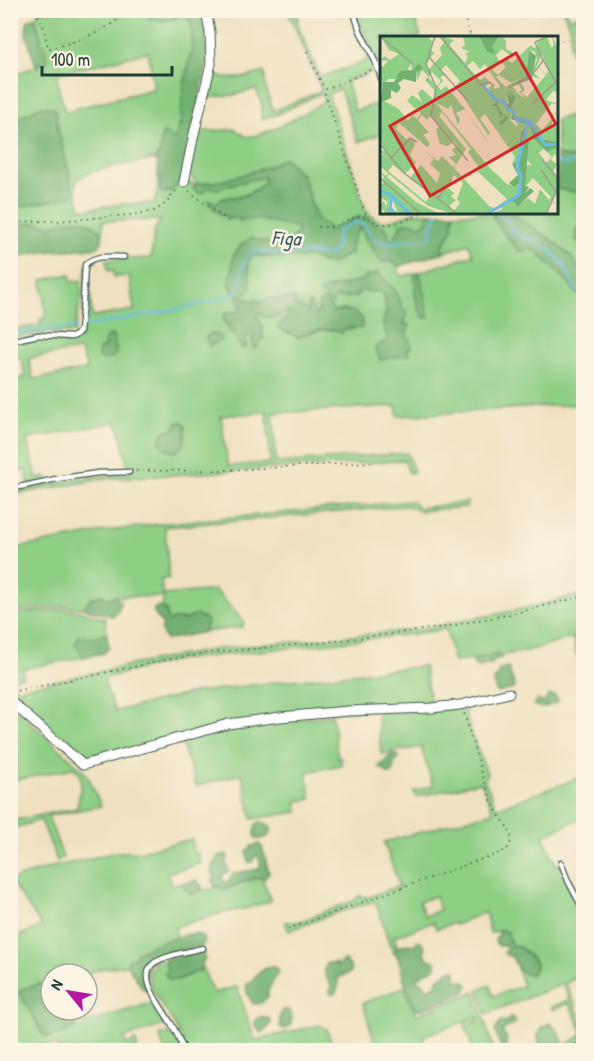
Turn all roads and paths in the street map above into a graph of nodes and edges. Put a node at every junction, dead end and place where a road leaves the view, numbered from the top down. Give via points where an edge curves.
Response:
1 (35, 10) edge
2 (128, 10) edge
3 (206, 10) edge
4 (354, 10) edge
5 (462, 10) edge
6 (470, 36) edge
7 (568, 39) dead end
8 (558, 42) edge
9 (307, 51) dead end
10 (378, 68) junction
11 (380, 75) edge
12 (324, 90) junction
13 (184, 182) junction
14 (419, 214) edge
15 (371, 219) junction
16 (229, 222) dead end
17 (10, 224) edge
18 (318, 227) dead end
19 (124, 257) dead end
20 (10, 341) edge
21 (373, 462) dead end
22 (129, 472) joint
23 (10, 489) edge
24 (584, 596) edge
25 (10, 692) edge
26 (509, 693) dead end
27 (10, 701) edge
28 (461, 704) junction
29 (561, 863) dead end
30 (584, 911) edge
31 (288, 929) dead end
32 (203, 948) dead end
33 (584, 1046) edge
34 (183, 1050) edge
35 (576, 1050) edge

1 - 2 path via 48,48 53,48 89,36
3 - 13 street via 211,64
4 - 10 lane
5 - 6 path
7 - 8 path
9 - 12 path
10 - 11 lane
10 - 12 path
12 - 15 path via 361,201
13 - 16 path
13 - 17 path via 167,203 154,211
14 - 15 path via 384,225
15 - 18 path via 357,216 332,227
19 - 20 lane via 94,258 85,265 80,331 75,336 38,335
21 - 22 path
22 - 23 lane via 56,479
24 - 25 path via 445,627 209,653
26 - 28 street
27 - 28 street via 83,765 228,724
28 - 31 path via 483,780 511,834 507,850
29 - 30 lane
32 - 34 lane via 160,959 150,967 148,975 153,996 172,1024
33 - 35 street

